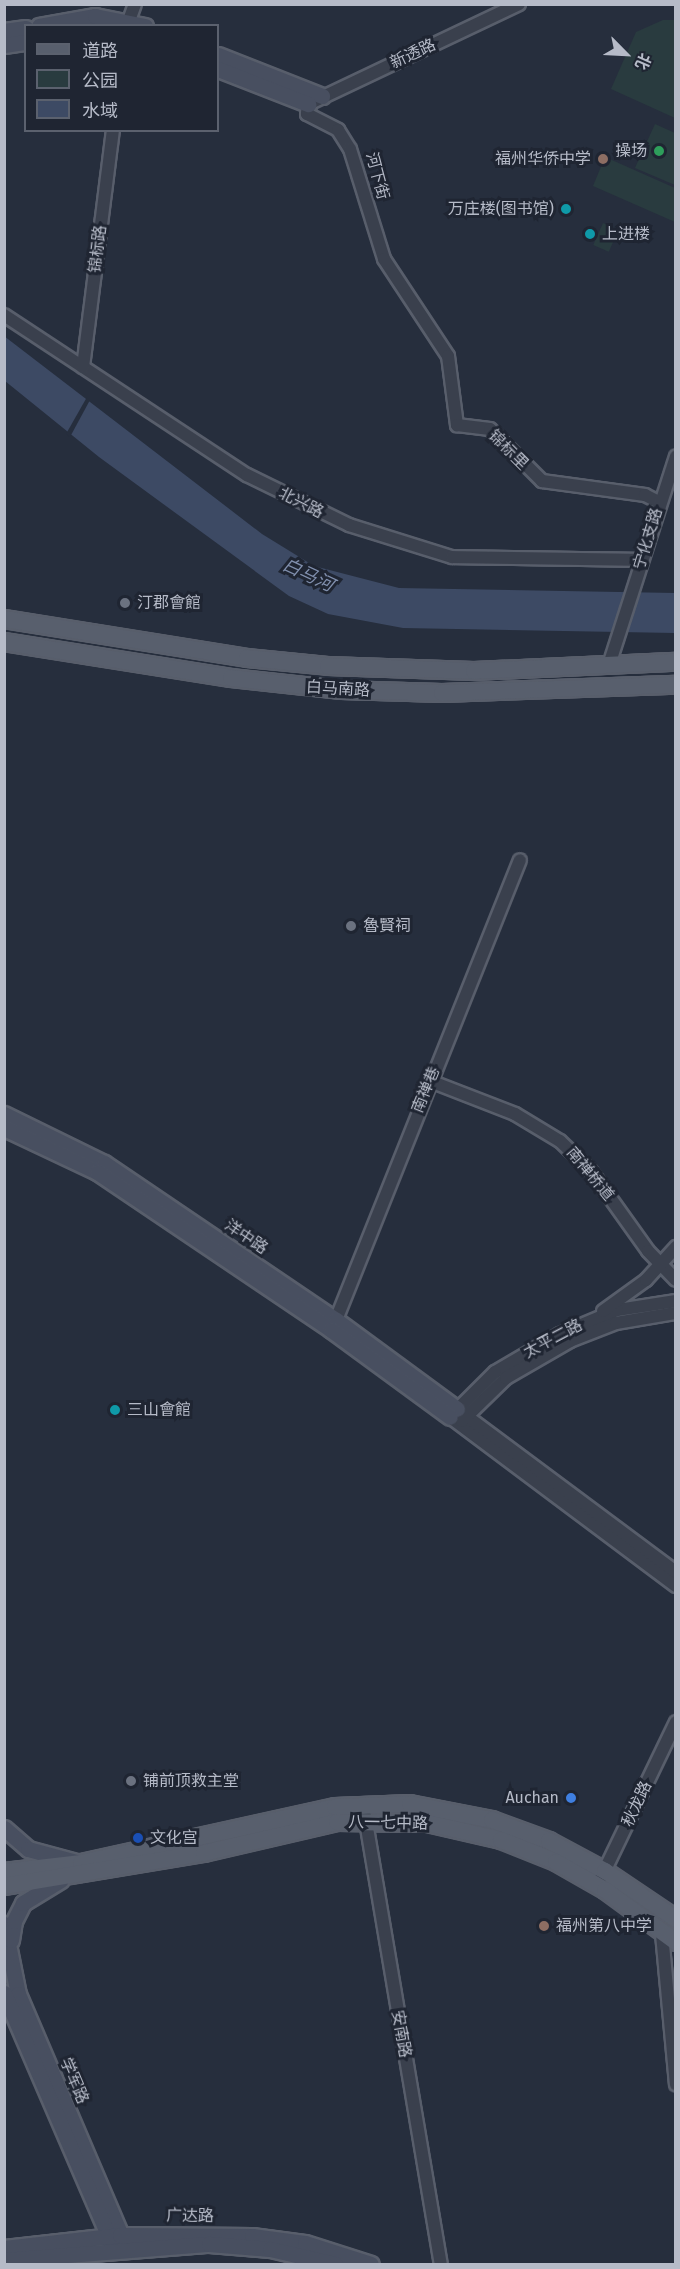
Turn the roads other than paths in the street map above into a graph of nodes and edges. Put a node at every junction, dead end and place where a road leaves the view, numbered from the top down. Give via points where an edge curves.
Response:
1 (135, 4) edge
2 (519, 4) edge
3 (128, 23) edge
4 (50, 24) edge
5 (24, 28) edge
6 (4, 31) edge
7 (24, 42) edge
8 (4, 45) edge
9 (219, 54) edge
10 (219, 69) edge
11 (322, 96) junction
12 (308, 104) junction
13 (113, 132) edge
14 (4, 315) edge
15 (448, 356) joint
16 (83, 367) junction
17 (675, 456) edge
18 (660, 502) junction
19 (642, 560) junction
20 (4, 619) edge
21 (4, 642) edge
22 (675, 663) edge
23 (609, 665) junction
24 (675, 685) edge
25 (520, 861) dead end
26 (430, 1081) junction
27 (4, 1114) edge
28 (4, 1128) edge
29 (675, 1247) edge
30 (661, 1266) junction
31 (675, 1280) edge
32 (675, 1301) edge
33 (675, 1313) edge
34 (592, 1319) junction
35 (336, 1320) junction
36 (458, 1417) junction
37 (675, 1572) edge
38 (675, 1586) edge
39 (675, 1722) edge
40 (675, 1739) edge
41 (365, 1811) junction
42 (4, 1828) edge
43 (81, 1863) junction
44 (4, 1872) edge
45 (66, 1877) junction
46 (605, 1880) junction
47 (4, 1886) edge
48 (675, 1919) edge
49 (4, 1924) edge
50 (669, 1938) edge
51 (9, 1958) junction
52 (4, 1993) edge
53 (675, 2084) edge
54 (117, 2242) junction
55 (4, 2248) edge
56 (4, 2260) edge
57 (335, 2265) edge
58 (371, 2265) edge
59 (441, 2265) edge

1 - 3 street
2 - 11 street, 新透路
3 - 4 main road via 95,16
5 - 6 main road
7 - 8 main road
9 - 11 main road
10 - 12 main road, 河下街
11 - 12 street, 新透路
12 - 15 street, 河下街 via 310,118 332,126 347,142 384,259
13 - 16 street, 锦标路
14 - 16 street, 北兴路
15 - 18 street, 锦标里 via 457,425 490,429 542,481 645,495
16 - 19 street, 北兴路 via 247,475 325,515 379,536 435,555 466,559
17 - 18 street, 宁化支路
18 - 19 street, 宁化支路
19 - 23 street, 宁化支路
20 - 23 main road via 227,655 328,666 474,671
21 - 24 main road, 白马南路 via 231,678 341,690 442,693
22 - 23 main road
25 - 26 street, 南禅巷
26 - 30 street, 南禅桥道 via 515,1114 560,1141 591,1171
26 - 35 street, 南禅巷
27 - 35 main road, 洋中路 via 95,1158
28 - 36 main road, 洋中路 via 96,1172
29 - 30 street
30 - 31 street, 南禅桥道
30 - 34 street
32 - 34 street, 太平二路 via 640,1304
33 - 36 street, 太平二路 via 616,1323 570,1341 506,1378
34 - 36 street, 太平二路 via 504,1366
35 - 36 main road, 洋中路
36 - 37 street
36 - 38 street
39 - 46 street, 秋龙路
40 - 46 street, 秋龙路
41 - 43 main road, 八一七中路
41 - 45 main road, 八一七中路
41 - 46 main road, 八一七中路 via 432,1807 492,1820 549,1841
41 - 59 street, 安南路
42 - 43 main road via 28,1849
43 - 44 main road, 八一七中路
45 - 47 main road, 八一七中路
45 - 51 main road via 23,1903 14,1921
46 - 48 main road, 八一七中路
46 - 50 main road, 八一七中路
49 - 51 main road, 学军路
50 - 53 street
51 - 54 main road, 学军路 via 18,1994
52 - 54 main road, 学军路
54 - 55 main road, 广达路
54 - 56 main road, 广达路
54 - 57 main road, 广达路 via 226,2244 286,2252
54 - 58 main road, 广达路 via 178,2233 276,2238 325,2248

